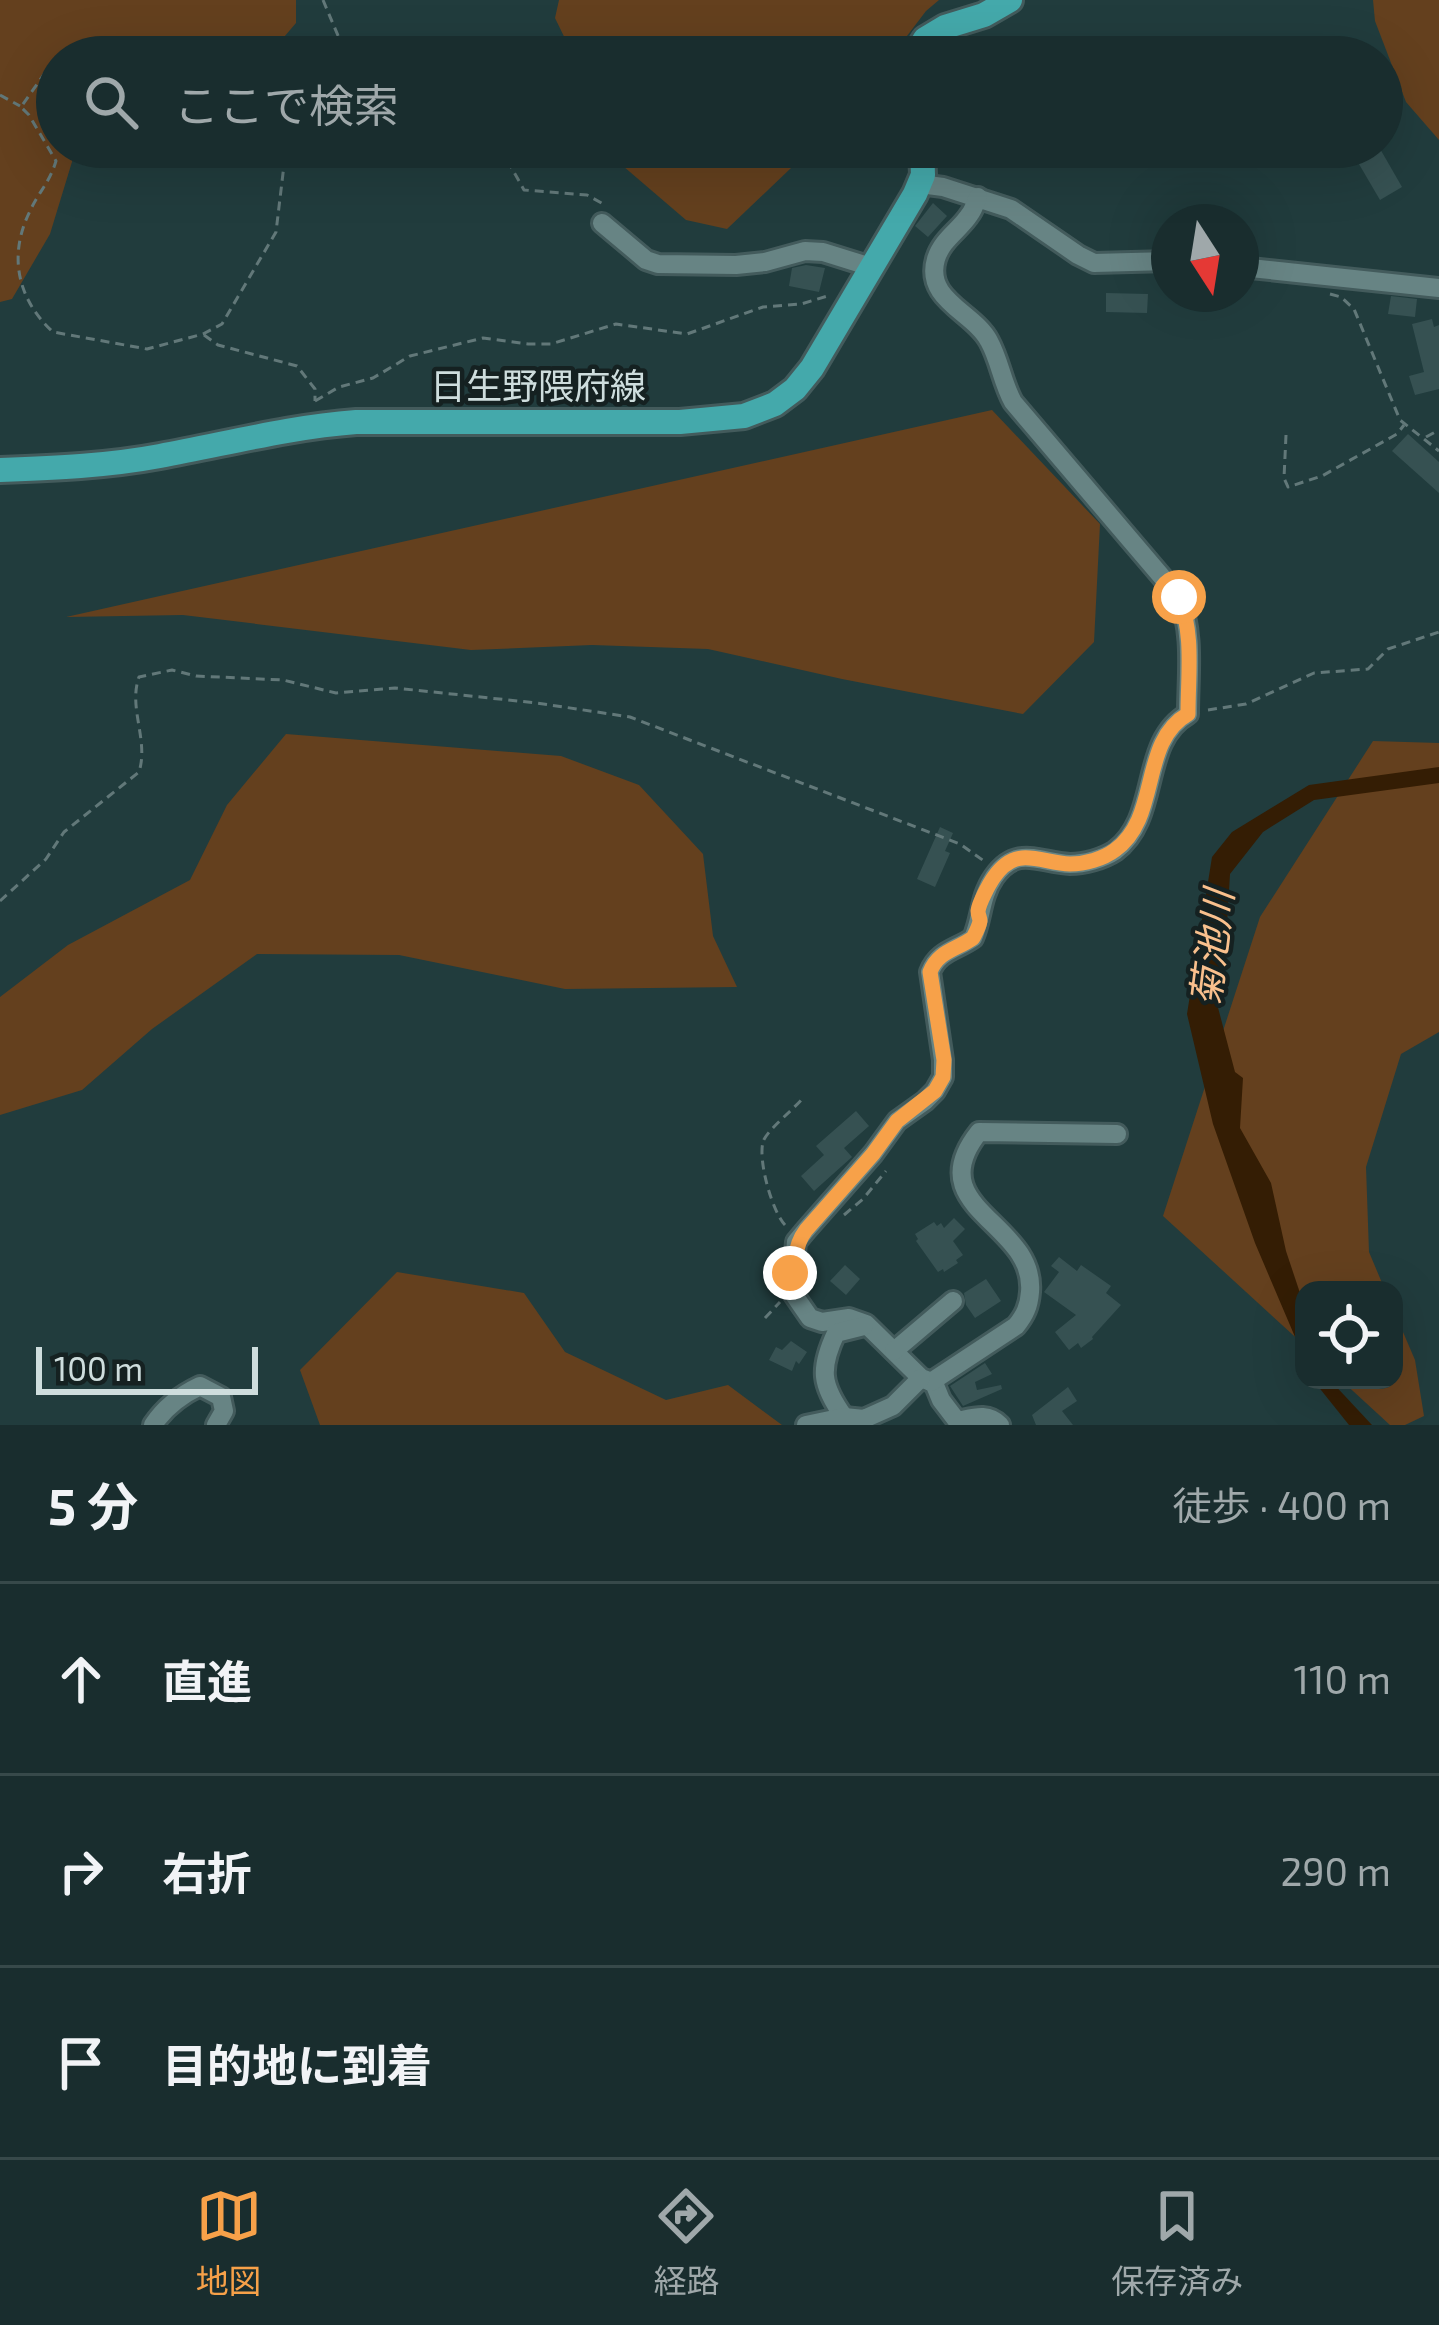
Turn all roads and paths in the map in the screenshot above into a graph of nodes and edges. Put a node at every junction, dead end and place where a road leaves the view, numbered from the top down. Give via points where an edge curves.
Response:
1 (323, 0) edge
2 (1010, 0) edge
3 (338, 36) edge
4 (930, 36) edge
5 (36, 86) edge
6 (0, 95) edge
7 (22, 107) junction
8 (36, 129) edge
9 (54, 168) edge
10 (284, 168) edge
11 (512, 168) edge
12 (923, 168) edge
13 (920, 184) junction
14 (978, 197) junction
15 (602, 223) dead end
16 (622, 238) junction
17 (1151, 261) edge
18 (871, 267) junction
19 (1259, 269) edge
20 (1439, 288) edge
21 (1324, 292) dead end
22 (849, 303) junction
23 (202, 334) junction
24 (311, 414) junction
25 (1405, 423) junction
26 (1439, 430) edge
27 (1286, 435) dead end
28 (1424, 438) junction
29 (1439, 451) edge
30 (0, 470) edge
31 (1439, 632) edge
32 (1188, 714) junction
33 (993, 878) junction
34 (0, 901) edge
35 (802, 1099) dead end
36 (1117, 1134) dead end
37 (886, 1171) dead end
38 (834, 1222) dead end
39 (799, 1239) junction
40 (792, 1292) junction
41 (953, 1301) dead end
42 (765, 1318) dead end
43 (868, 1326) junction
44 (894, 1352) junction
45 (926, 1380) junction
46 (844, 1417) junction
47 (153, 1425) edge
48 (216, 1425) edge
49 (806, 1425) edge
50 (1000, 1425) edge

1 - 3 path
2 - 4 main road
5 - 7 path
6 - 7 path
7 - 8 path
9 - 23 path via 22,229 18,279 44,323 53,332 147,349
10 - 23 path via 276,232 222,324
11 - 16 path via 524,190 603,202
12 - 13 main road, 日生野隈府線
13 - 14 street
13 - 18 main road, 日生野隈府線
14 - 17 street via 1094,263
14 - 32 street via 935,262 937,285 987,336 1013,402 1179,597 1189,635
15 - 16 street
16 - 18 street via 658,264 736,265 805,251
18 - 22 main road, 日生野隈府線
19 - 20 street
21 - 25 path via 1354,309
22 - 24 path via 829,294 687,334 616,324 551,344 483,338 410,356 339,387
22 - 24 main road, 日生野隈府線 via 796,388 744,416 412,421
23 - 24 path via 297,366 315,389
24 - 30 main road, 日生野隈府線 via 141,459
25 - 27 path via 1383,443 1288,487
25 - 28 path
26 - 28 path
28 - 29 path
31 - 32 path via 1388,649 1367,670 1315,673 1246,704
32 - 33 street via 1163,739 1144,806 1114,851 1069,864 1022,857
33 - 34 path via 960,844 630,717 395,688 336,693 172,670 139,677 134,691 139,772 64,832
33 - 39 street via 973,938 934,961 930,972 943,1077
35 - 39 path via 762,1147 777,1216
36 - 45 street via 979,1132 960,1167 962,1185 1026,1262 1029,1301 1016,1326
37 - 38 path
39 - 40 street
40 - 42 path
40 - 43 street via 810,1318
41 - 44 street
43 - 44 street
43 - 46 street via 836,1333 828,1349 824,1384
44 - 45 street
45 - 46 street via 893,1406 864,1419
45 - 50 street via 957,1421 984,1416
46 - 49 street
47 - 48 street via 200,1386 221,1397

